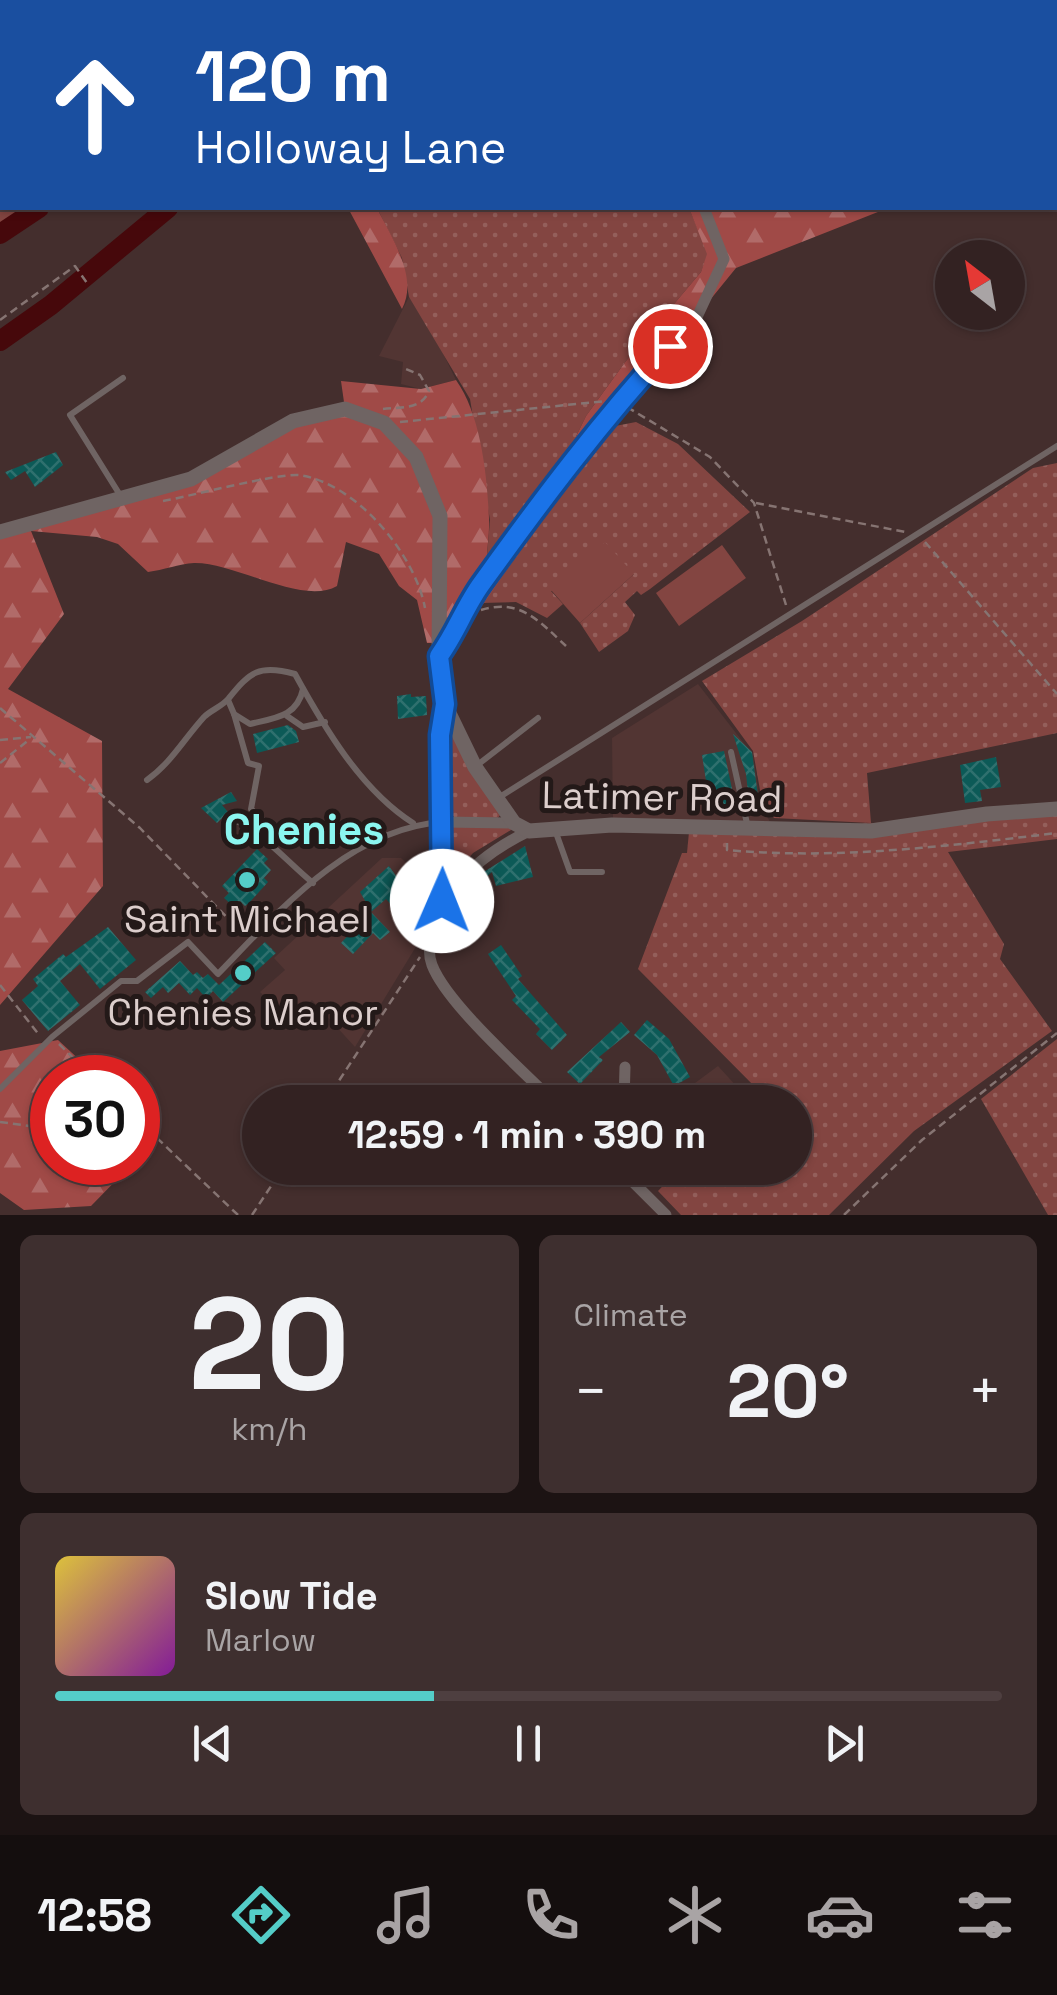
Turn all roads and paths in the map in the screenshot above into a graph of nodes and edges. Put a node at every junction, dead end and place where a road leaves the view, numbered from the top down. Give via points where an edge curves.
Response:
1 (705, 210) edge
2 (87, 283) dead end
3 (0, 320) edge
4 (406, 370) dead end
5 (124, 378) dead end
6 (618, 402) junction
7 (357, 413) junction
8 (384, 423) junction
9 (1057, 446) edge
10 (123, 500) junction
11 (158, 502) dead end
12 (754, 503) junction
13 (0, 532) edge
14 (915, 534) junction
15 (426, 616) dead end
16 (790, 616) junction
17 (460, 627) junction
18 (566, 646) dead end
19 (439, 656) junction
20 (303, 688) junction
21 (1057, 694) edge
22 (228, 700) junction
23 (445, 704) junction
24 (0, 708) edge
25 (234, 714) junction
26 (287, 716) junction
27 (538, 718) dead end
28 (325, 722) junction
29 (32, 738) junction
30 (0, 740) edge
31 (731, 752) dead end
32 (0, 762) edge
33 (476, 766) junction
34 (147, 780) dead end
35 (497, 799) junction
36 (1057, 810) edge
37 (232, 819) dead end
38 (444, 822) junction
39 (414, 824) junction
40 (521, 827) junction
41 (554, 829) junction
42 (728, 829) junction
43 (748, 830) junction
44 (1057, 833) edge
45 (284, 840) dead end
46 (602, 872) dead end
47 (313, 883) junction
48 (442, 901) junction
49 (250, 941) junction
50 (429, 944) junction
51 (0, 985) edge
52 (1057, 1033) edge
53 (52, 1038) junction
54 (70, 1055) edge
55 (625, 1067) dead end
56 (336, 1085) edge
57 (538, 1085) edge
58 (624, 1085) edge
59 (0, 1089) edge
60 (0, 1122) edge
61 (30, 1125) edge
62 (160, 1141) edge
63 (272, 1185) edge
64 (636, 1185) edge
65 (238, 1215) edge
66 (252, 1215) edge
67 (666, 1215) edge
68 (844, 1215) edge

1 - 6 street via 724,258 697,317
2 - 3 path via 75,266
4 - 7 path via 420,375 429,391 425,400
5 - 10 lane via 70,415
6 - 8 path
6 - 12 path via 710,457
6 - 17 street via 478,588
7 - 8 street, Latimer Road
7 - 10 street, Latimer Road via 345,409 293,421 191,479
8 - 19 street, Latimer Road via 416,457 440,516
9 - 14 lane
10 - 13 street, Latimer Road
11 - 15 path via 298,474 338,488 398,542
12 - 14 path
12 - 16 path
14 - 16 lane
14 - 21 path
16 - 35 lane
17 - 18 path via 482,610 515,606
17 - 19 street
19 - 23 street, Latimer Road
20 - 22 lane via 295,674 266,670 236,684
20 - 26 lane
20 - 28 lane
22 - 25 lane
22 - 34 lane
23 - 33 street, Latimer Road
23 - 38 street
24 - 29 path
25 - 26 lane via 250,724
25 - 45 lane via 248,762 259,766 251,809
26 - 28 lane via 304,727
27 - 33 lane
28 - 39 lane via 346,758
29 - 30 path
29 - 32 path
29 - 49 path via 140,828
31 - 43 lane
33 - 35 street, Latimer Road
35 - 40 street, Latimer Road
36 - 43 street, Latimer Road via 871,830
37 - 47 lane via 255,829
38 - 39 lane
38 - 40 street
38 - 48 street
39 - 47 lane via 375,839
40 - 41 street, Latimer Road
40 - 48 street
41 - 42 street, Latimer Road
41 - 46 lane via 570,872
42 - 43 street, Latimer Road
42 - 44 path via 727,850 749,852 860,852
47 - 49 lane
48 - 50 street
49 - 53 lane via 218,974 188,942 137,980 121,982
50 - 56 path
50 - 57 street via 440,978
51 - 53 path via 42,1039
52 - 68 path via 922,1140
53 - 54 path
53 - 59 lane
55 - 58 street
60 - 61 path
62 - 65 path
63 - 66 path
64 - 67 street

